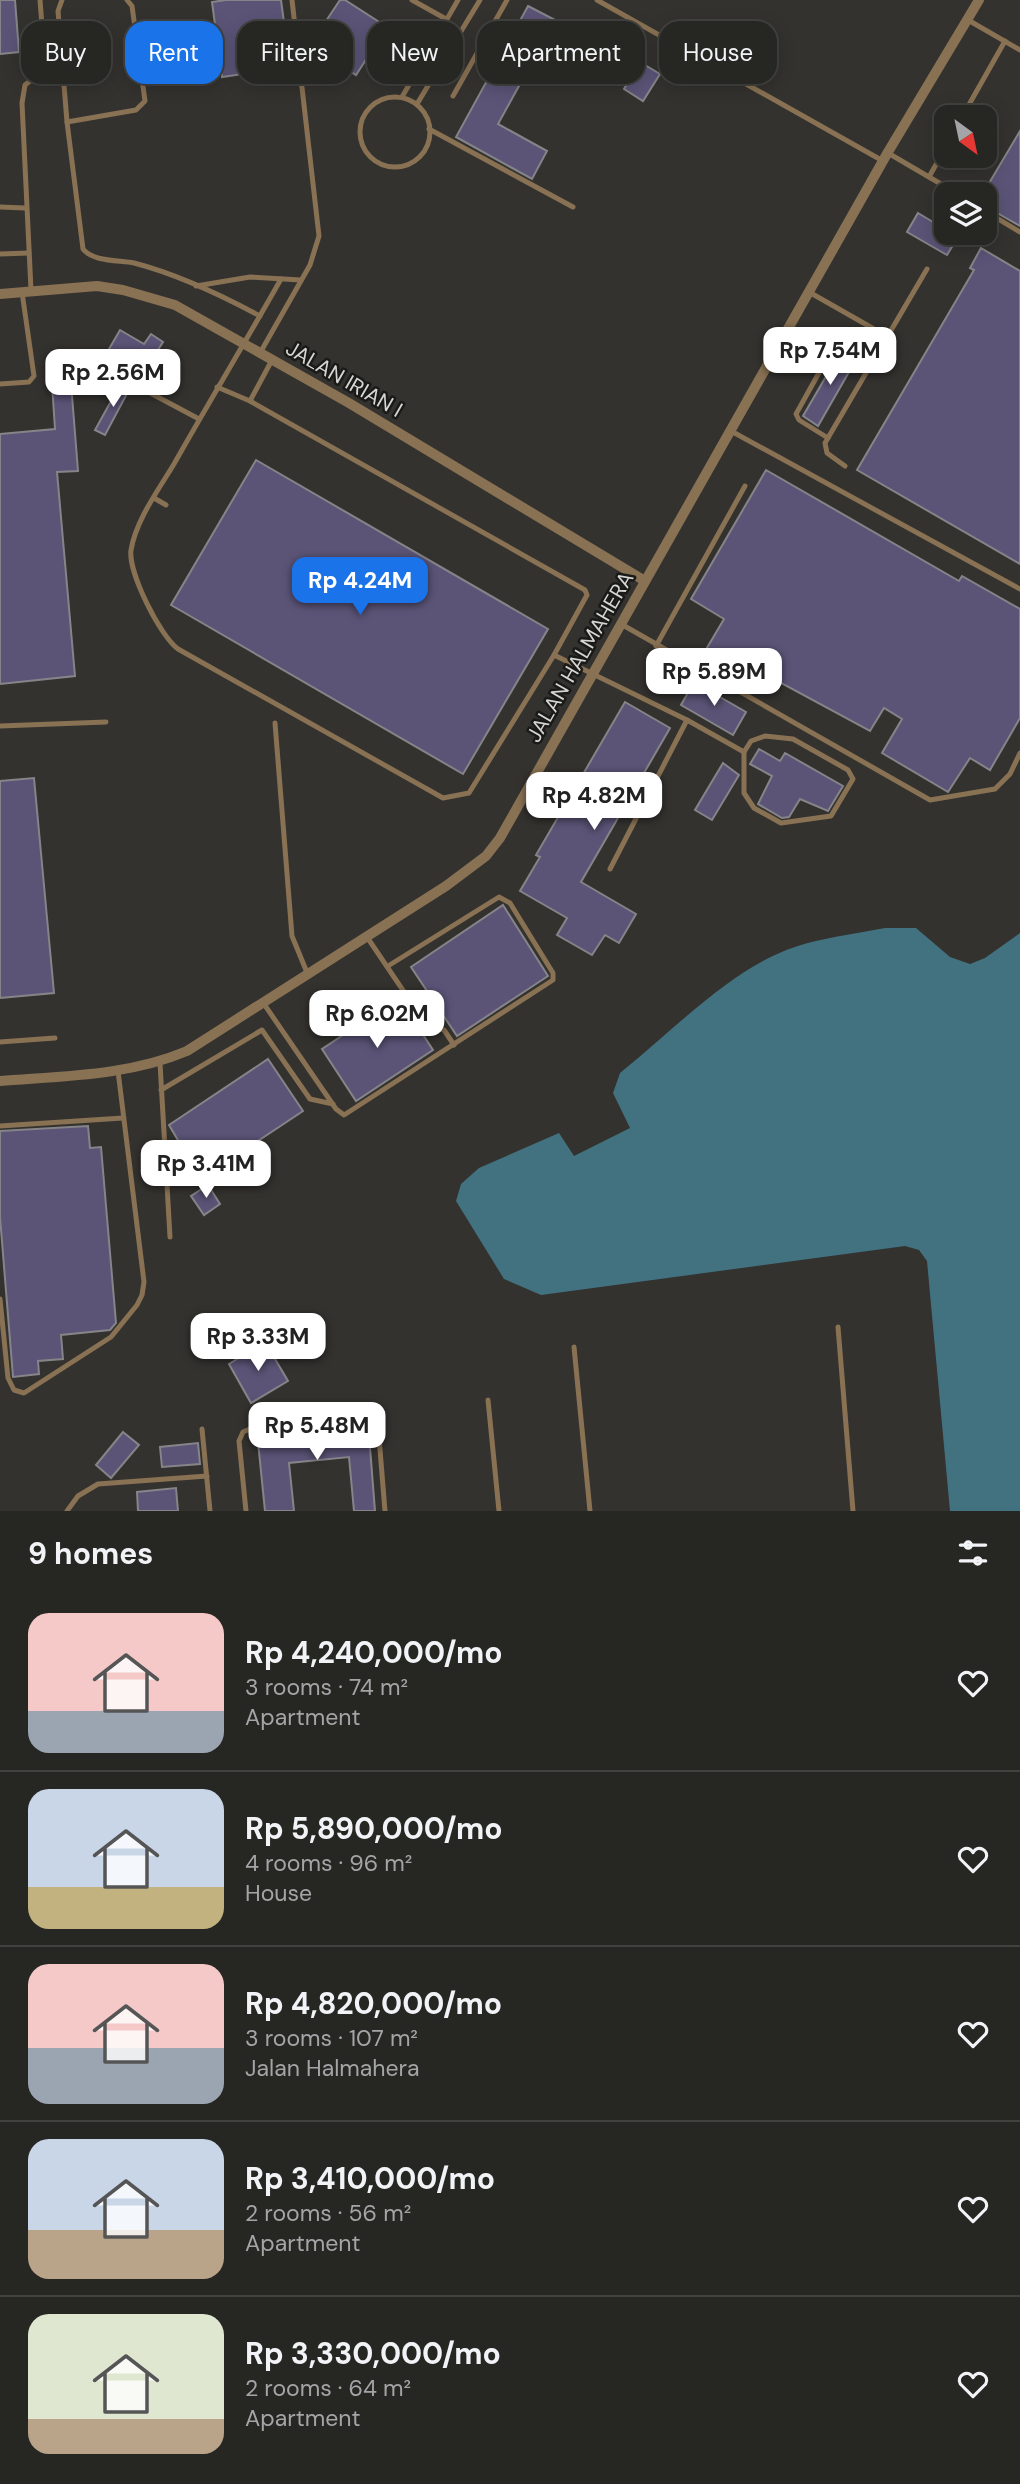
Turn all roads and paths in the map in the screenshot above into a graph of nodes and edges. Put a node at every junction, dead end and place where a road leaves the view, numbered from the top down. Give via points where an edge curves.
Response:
1 (40, 0) edge
2 (62, 0) edge
3 (127, 0) edge
4 (292, 0) edge
5 (412, 0) edge
6 (458, 0) edge
7 (480, 0) edge
8 (507, 0) edge
9 (597, 0) edge
10 (979, 0) edge
11 (446, 19) junction
12 (967, 20) junction
13 (1004, 41) junction
14 (1020, 50) edge
15 (453, 96) dead end
16 (402, 97) junction
17 (417, 104) junction
18 (969, 105) edge
19 (68, 122) junction
20 (429, 129) junction
21 (885, 157) junction
22 (934, 168) edge
23 (929, 177) junction
24 (938, 182) edge
25 (0, 207) edge
26 (573, 207) dead end
27 (25, 208) junction
28 (997, 218) edge
29 (1020, 232) edge
30 (29, 253) junction
31 (0, 254) edge
32 (927, 269) dead end
33 (282, 279) junction
34 (301, 280) junction
35 (195, 286) junction
36 (27, 291) junction
37 (809, 292) junction
38 (0, 294) edge
39 (260, 316) junction
40 (888, 337) junction
41 (243, 345) junction
42 (260, 353) junction
43 (875, 358) junction
44 (272, 360) junction
45 (96, 364) dead end
46 (0, 384) edge
47 (216, 387) junction
48 (250, 401) junction
49 (199, 419) junction
50 (730, 431) junction
51 (828, 438) junction
52 (845, 466) dead end
53 (746, 486) dead end
54 (154, 498) junction
55 (166, 505) dead end
56 (645, 581) junction
57 (1020, 589) edge
58 (620, 624) junction
59 (656, 646) junction
60 (554, 655) junction
61 (592, 673) junction
62 (687, 720) junction
63 (106, 722) dead end
64 (275, 723) dead end
65 (0, 726) edge
66 (744, 752) junction
67 (1020, 753) edge
68 (610, 869) dead end
69 (367, 937) junction
70 (388, 966) junction
71 (308, 975) junction
72 (264, 1004) junction
73 (55, 1038) dead end
74 (0, 1042) edge
75 (454, 1045) junction
76 (160, 1063) junction
77 (118, 1071) junction
78 (0, 1082) edge
79 (161, 1090) junction
80 (332, 1104) junction
81 (123, 1118) junction
82 (0, 1126) edge
83 (170, 1237) dead end
84 (0, 1298) edge
85 (838, 1327) dead end
86 (574, 1347) dead end
87 (488, 1401) dead end
88 (202, 1429) dead end
89 (207, 1475) junction
90 (67, 1511) edge
91 (210, 1511) edge
92 (246, 1511) edge
93 (385, 1511) edge
94 (499, 1511) edge
95 (590, 1511) edge
96 (853, 1511) edge

1 - 27 lane via 45,64 25,85 22,103
2 - 19 lane via 58,11
3 - 19 lane via 132,6 145,101 136,110
4 - 34 lane via 319,236
5 - 11 lane
6 - 11 lane
7 - 17 lane
8 - 15 lane
9 - 21 lane
10 - 12 street, JALAN HALMAHERA
11 - 16 lane
12 - 13 lane
12 - 21 street, JALAN HALMAHERA
13 - 14 lane
13 - 18 lane
16 - 17 lane
16 - 20 lane via 385,98 370,106 361,121 366,153 379,163 396,167 412,162 424,150
17 - 20 lane
19 - 35 lane via 80,242 87,253 148,267
20 - 26 lane
21 - 23 lane
21 - 37 street, JALAN HALMAHERA
22 - 23 lane
23 - 24 lane
25 - 27 lane
27 - 30 lane
28 - 29 lane
30 - 31 lane
30 - 36 lane
32 - 40 lane
33 - 34 lane
33 - 35 lane via 240,277
33 - 39 lane
34 - 42 lane
35 - 39 lane
36 - 38 street, JALAN IRIAN I
36 - 41 street, JALAN IRIAN I via 88,286 123,290 174,305
36 - 46 lane via 34,376 29,382
37 - 40 lane
37 - 50 street, JALAN HALMAHERA
39 - 41 lane
40 - 43 lane
41 - 42 street, JALAN IRIAN I
41 - 47 lane
42 - 44 street, JALAN IRIAN I
43 - 51 lane
43 - 51 lane via 841,340 835,344 796,414
44 - 48 lane
44 - 56 street, JALAN IRIAN I
45 - 49 lane
47 - 48 lane
47 - 49 lane
48 - 60 lane via 579,584 587,595
49 - 54 lane
50 - 56 street, JALAN HALMAHERA
50 - 57 lane
51 - 52 lane via 824,449
53 - 59 lane
54 - 55 lane
54 - 60 lane via 135,536 131,565 169,642 443,797 469,793 478,782
56 - 58 street, JALAN HALMAHERA
58 - 59 lane
58 - 61 street, JALAN HALMAHERA
59 - 67 lane via 930,800 995,789 1010,774
60 - 61 lane
61 - 62 lane
61 - 69 street, JALAN HALMAHERA via 486,856
62 - 66 lane
62 - 68 lane
63 - 65 lane
64 - 71 lane via 292,936
66 - 66 lane via 757,738 793,738 848,770 852,779 831,816 781,823 747,801
69 - 70 lane
69 - 71 street, JALAN HALMAHERA
70 - 75 lane via 427,1026 444,1030
70 - 75 lane via 494,898 510,903 553,980
71 - 72 street, JALAN HALMAHERA
72 - 76 street, JALAN HALMAHERA
72 - 80 lane
73 - 74 lane
75 - 80 lane via 348,1115 340,1114
76 - 77 street, JALAN HALMAHERA
76 - 79 lane
77 - 78 street, JALAN HALMAHERA
77 - 81 lane
79 - 80 lane via 262,1030 304,1093
79 - 83 lane
81 - 82 lane
81 - 84 lane via 144,1282 137,1305 111,1337 24,1393 14,1390 8,1378
85 - 96 lane
86 - 95 lane
87 - 94 lane
88 - 89 lane
89 - 90 lane via 98,1484 78,1496
89 - 91 lane
92 - 93 lane via 239,1441 243,1433 370,1416 378,1425

